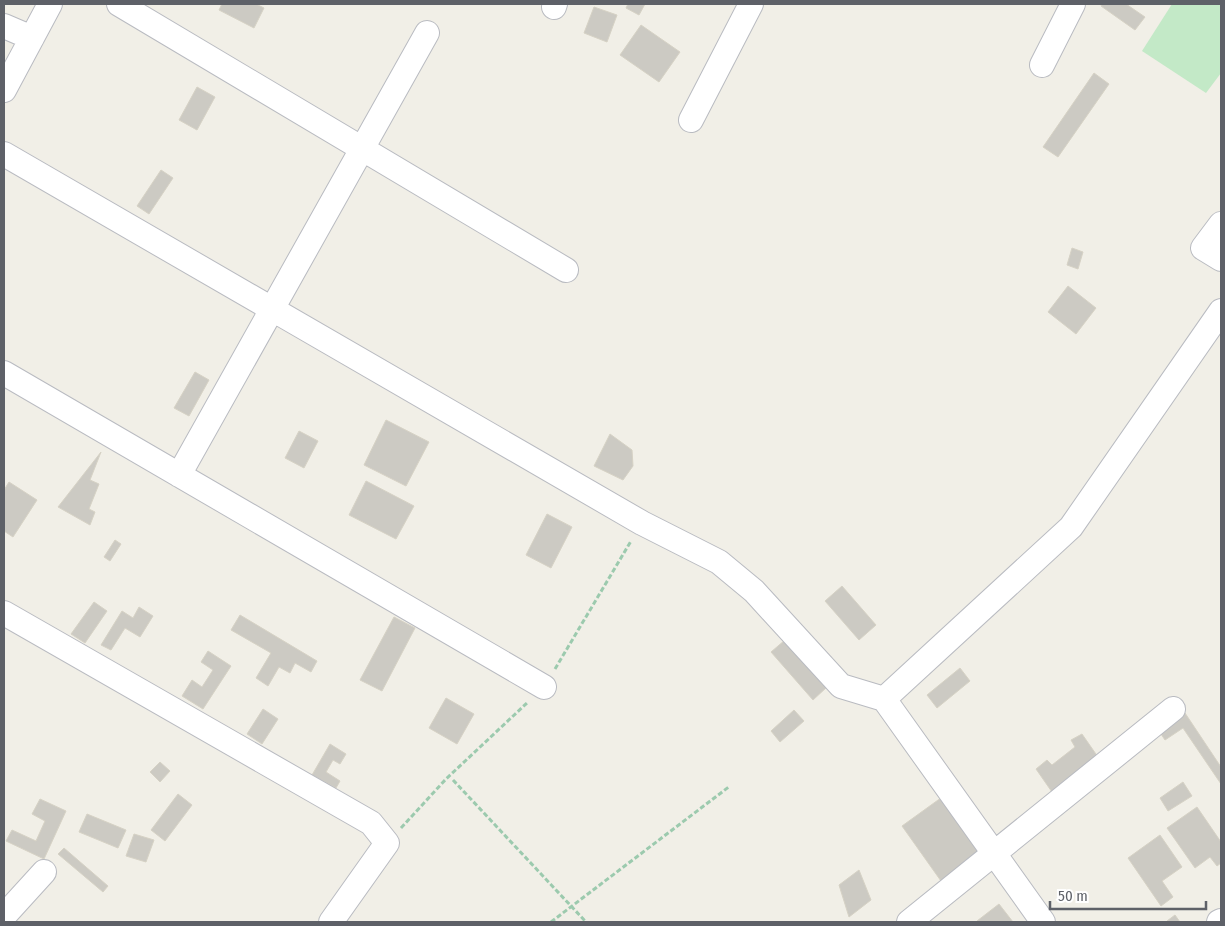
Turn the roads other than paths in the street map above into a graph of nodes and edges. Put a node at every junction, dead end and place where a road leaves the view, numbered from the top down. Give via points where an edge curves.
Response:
1 (50, 4) edge
2 (119, 4) edge
3 (752, 4) edge
4 (1073, 4) edge
5 (4, 26) edge
6 (428, 33) dead end
7 (32, 38) junction
8 (1042, 65) dead end
9 (4, 90) edge
10 (691, 120) dead end
11 (362, 149) junction
12 (4, 154) edge
13 (1221, 224) edge
14 (1221, 259) edge
15 (566, 270) dead end
16 (272, 309) junction
17 (1221, 311) edge
18 (4, 373) edge
19 (179, 475) junction
20 (4, 613) edge
21 (544, 687) dead end
22 (884, 699) junction
23 (1174, 709) dead end
24 (994, 854) junction
25 (44, 872) dead end
26 (4, 916) edge
27 (330, 922) edge
28 (909, 922) edge
29 (1043, 922) edge

1 - 7 street
2 - 11 street
3 - 10 street
4 - 8 street
5 - 7 street
6 - 11 street
7 - 9 street
11 - 15 street
11 - 16 street
12 - 16 street
13 - 14 street via 1203,248
16 - 19 street
16 - 22 street via 642,523 719,562 754,592 841,686
17 - 22 street via 1071,527
18 - 19 street
19 - 21 street
20 - 27 street via 371,823 387,843
22 - 24 street
23 - 24 street
24 - 28 street
24 - 29 street
25 - 26 street

